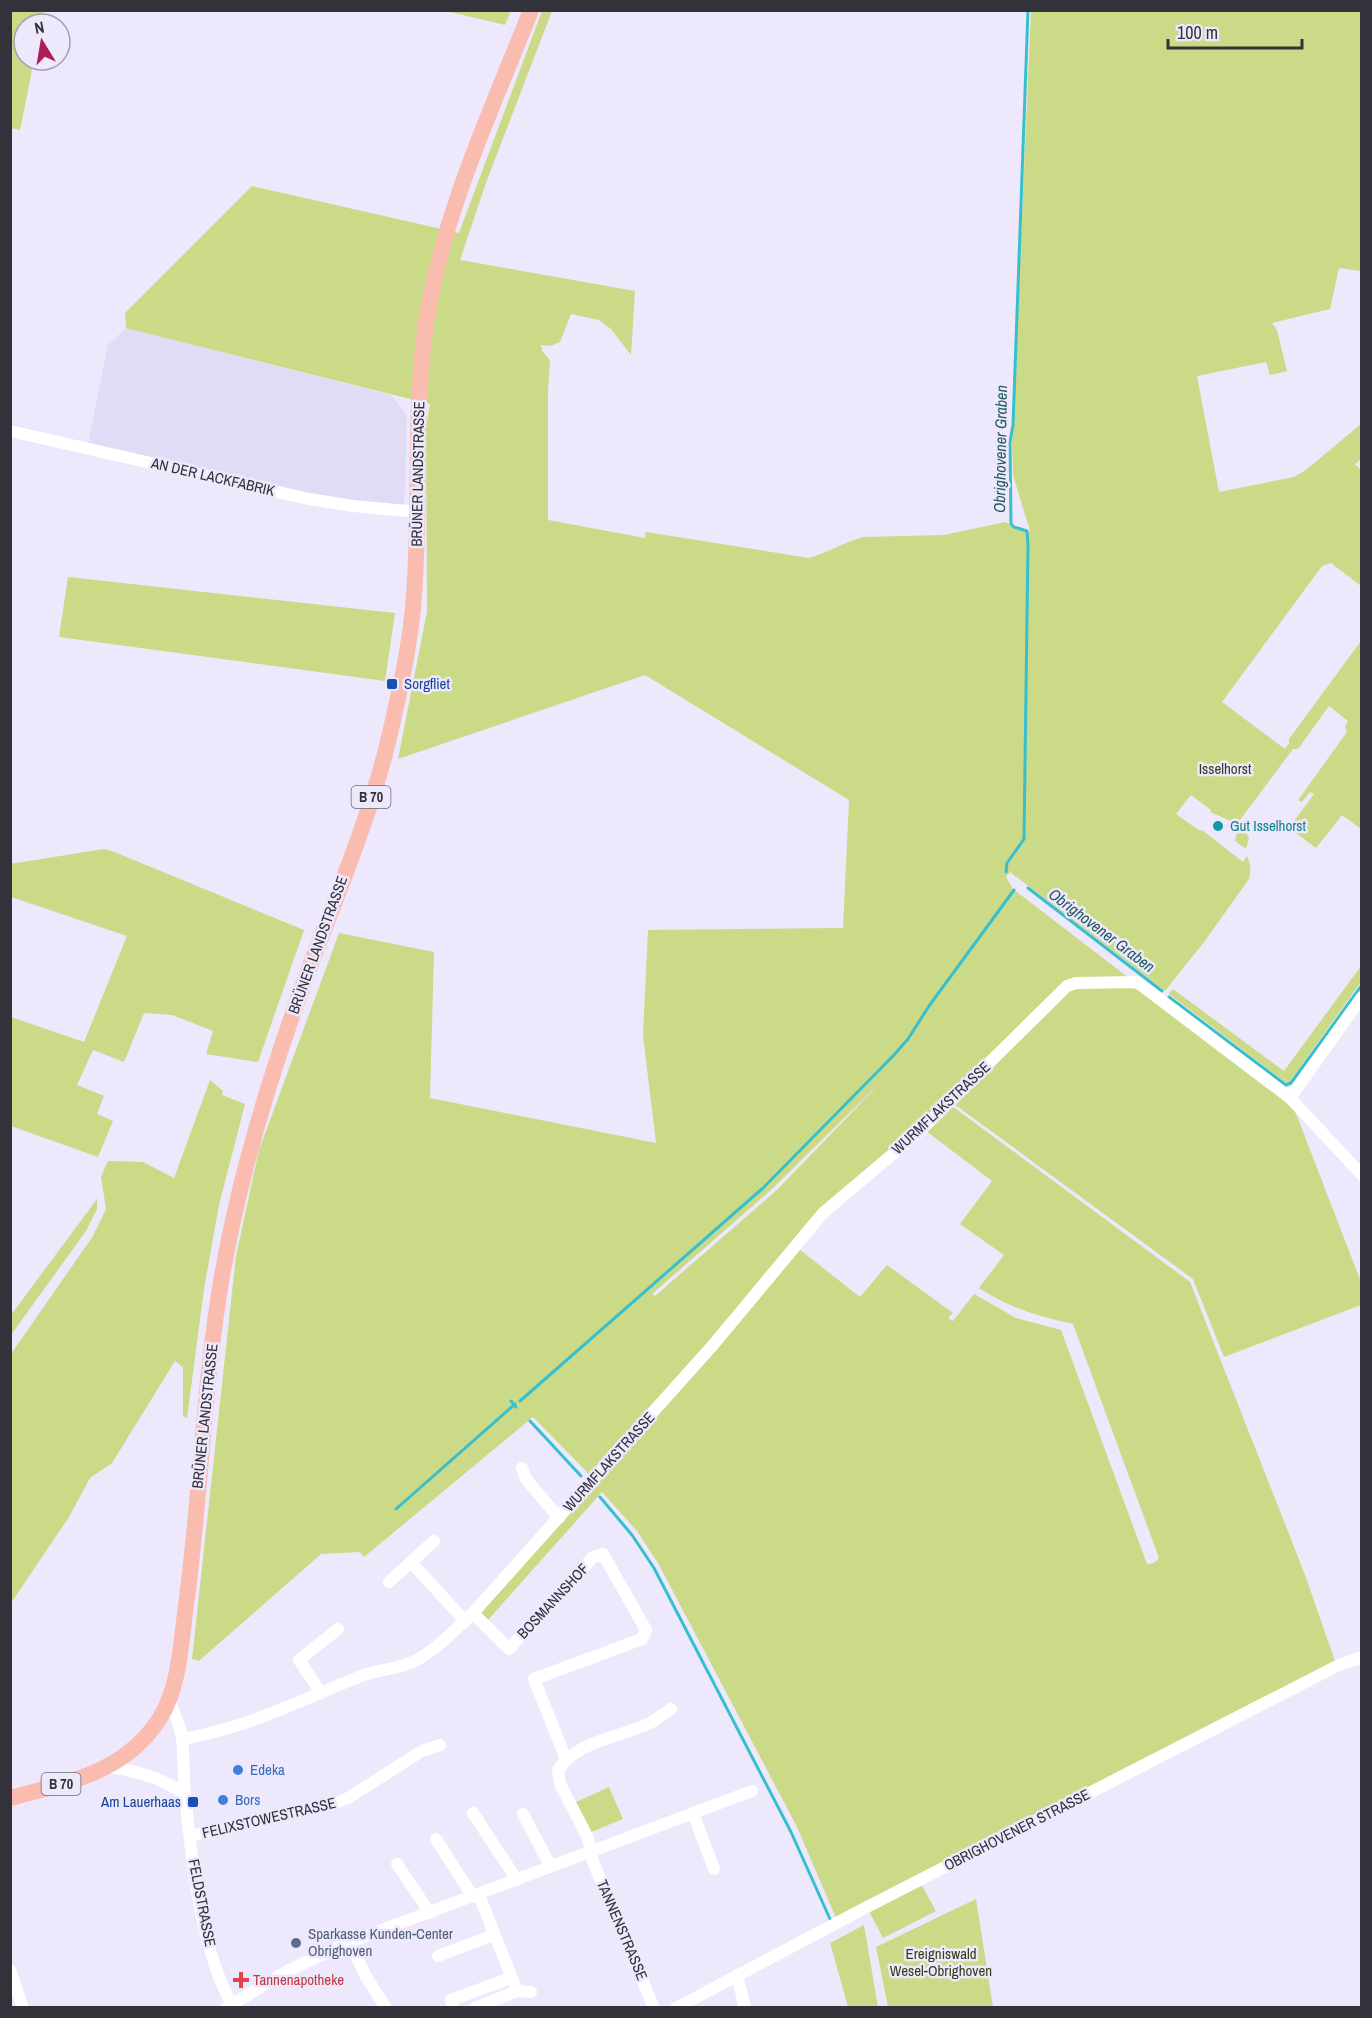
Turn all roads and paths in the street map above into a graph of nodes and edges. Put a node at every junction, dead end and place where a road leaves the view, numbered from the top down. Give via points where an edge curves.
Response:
1 (531, 10) edge
2 (10, 431) edge
3 (418, 512) junction
4 (1362, 998) edge
5 (1290, 1098) junction
6 (1362, 1175) edge
7 (522, 1468) dead end
8 (559, 1518) junction
9 (434, 1541) dead end
10 (411, 1562) junction
11 (389, 1582) dead end
12 (469, 1617) junction
13 (338, 1629) dead end
14 (1362, 1657) edge
15 (321, 1693) junction
16 (170, 1699) junction
17 (671, 1709) dead end
18 (159, 1720) junction
19 (182, 1739) junction
20 (440, 1745) dead end
21 (566, 1759) junction
22 (110, 1767) junction
23 (752, 1791) dead end
24 (185, 1794) junction
25 (10, 1798) edge
26 (473, 1813) dead end
27 (693, 1813) junction
28 (523, 1814) dead end
29 (190, 1836) junction
30 (436, 1839) dead end
31 (591, 1852) junction
32 (397, 1864) dead end
33 (551, 1867) junction
34 (714, 1869) dead end
35 (517, 1880) junction
36 (476, 1896) junction
37 (430, 1913) junction
38 (494, 1935) junction
39 (350, 1942) junction
40 (438, 1956) dead end
41 (10, 1970) edge
42 (737, 1975) junction
43 (511, 1978) junction
44 (517, 1991) junction
45 (531, 1992) dead end
46 (231, 2006) edge
47 (23, 2007) edge
48 (386, 2007) edge
49 (453, 2007) edge
50 (475, 2007) edge
51 (654, 2007) edge
52 (676, 2007) edge
53 (745, 2007) edge

1 - 3 main road, BRÜNER LANDSTRASSE / B 70 via 460,193 432,292 421,363
2 - 3 street, AN DER LACKFABRIK via 309,499
3 - 16 main road, BRÜNER LANDSTRASSE / B 70 via 411,631 390,736 365,818 271,1075 234,1214 213,1335 189,1581
4 - 5 street
5 - 6 street, WURMFLAKSTRASSE
5 - 8 street, WURMFLAKSTRASSE via 1137,982 1076,982 1067,986 920,1131 824,1213
7 - 8 street, WURMFLAKSTRASSE via 526,1479
8 - 12 street, WURMFLAKSTRASSE
9 - 10 street
10 - 11 street
10 - 12 street
12 - 15 street, WURMFLAKSTRASSE via 417,1659
12 - 21 street, BOSMANNSHOF via 509,1648 593,1557 603,1554 646,1630 642,1639 534,1679
13 - 15 street via 299,1660
14 - 42 street, OBRIGHOVENER STRASSE via 1339,1665
15 - 19 street, WURMFLAKSTRASSE via 270,1716
16 - 18 main road, BRÜNER LANDSTRASSE / B 70
16 - 19 street, FELDSTRASSE
17 - 21 street via 652,1722 591,1744
18 - 19 street via 171,1726
18 - 22 main road, BRÜNER LANDSTRASSE / B 70 via 134,1750
19 - 24 street, FELDSTRASSE
20 - 29 street, FELIXSTOWESTRASSE via 422,1751 338,1802
21 - 31 street, TANNENSTRASSE via 558,1770 561,1784
22 - 24 street via 147,1774
22 - 25 main road, BRÜNER LANDSTRASSE / B 70
23 - 27 street
24 - 29 street, FELDSTRASSE
26 - 35 street
27 - 31 street
27 - 34 street
28 - 33 street
29 - 46 street, FELDSTRASSE via 208,1945
30 - 36 street
31 - 33 street
31 - 51 street, TANNENSTRASSE
32 - 37 street
33 - 35 street
35 - 36 street
36 - 37 street
36 - 38 street
37 - 39 street
38 - 40 street
38 - 43 street
39 - 46 street via 289,1970
39 - 48 street
41 - 47 street
42 - 52 street, OBRIGHOVENER STRASSE
42 - 53 street
43 - 44 street
43 - 49 street via 451,2000
44 - 45 street
44 - 50 street

